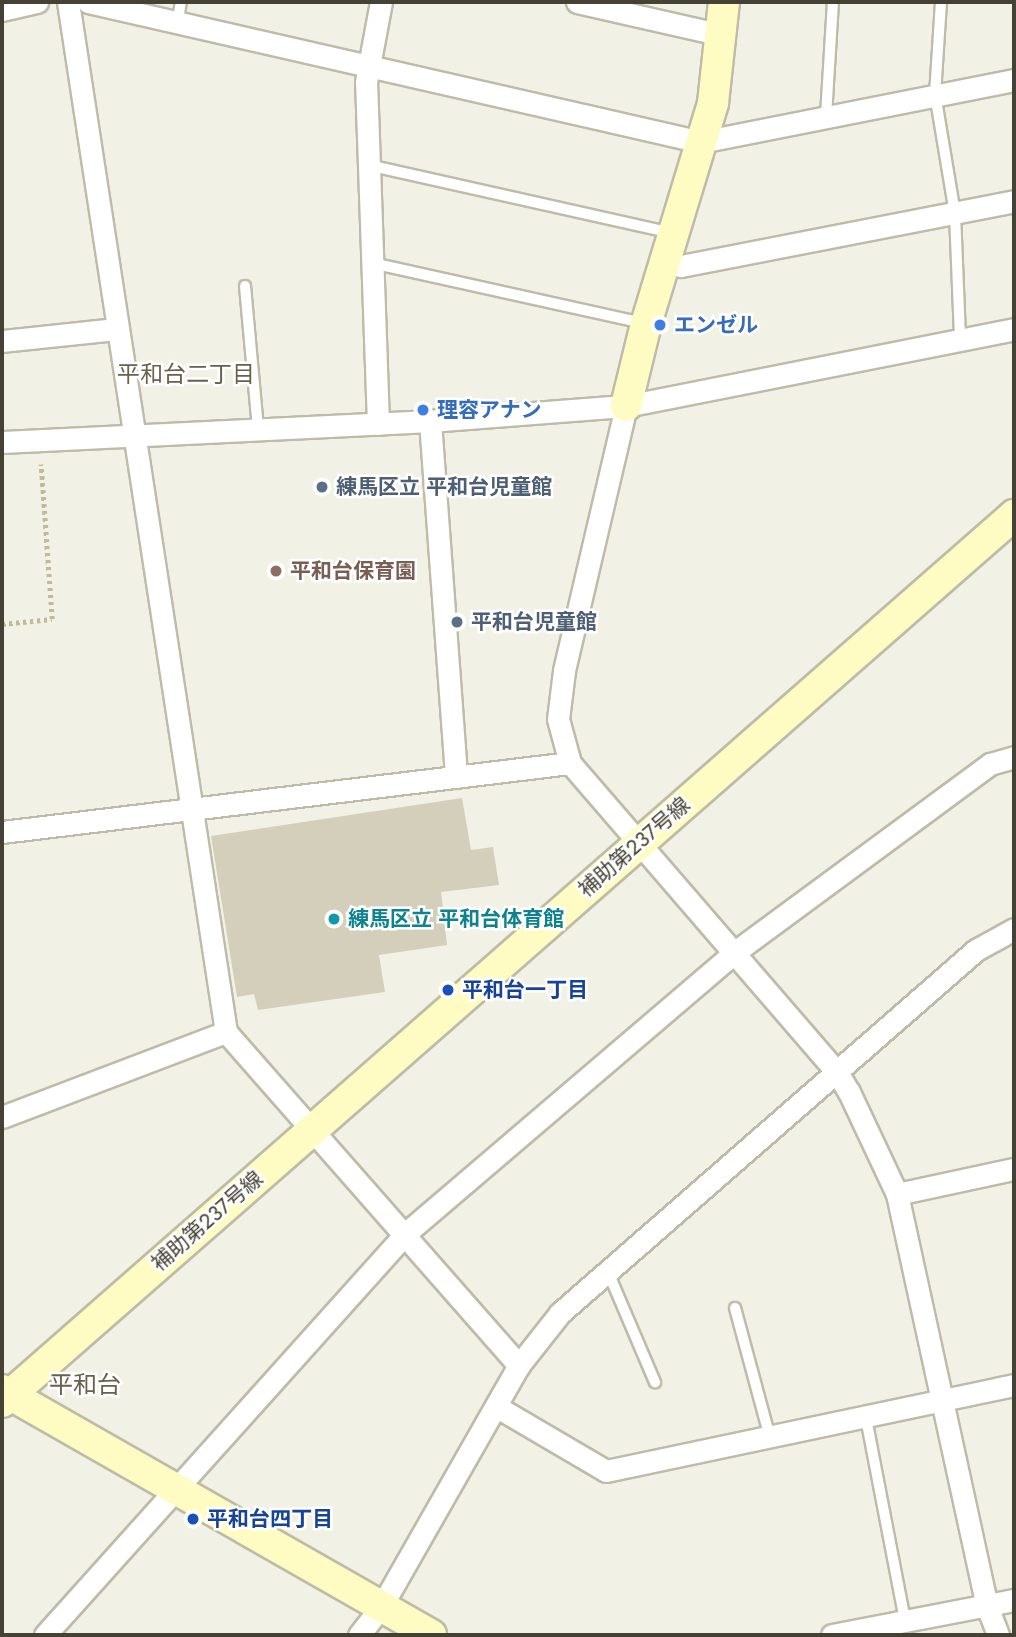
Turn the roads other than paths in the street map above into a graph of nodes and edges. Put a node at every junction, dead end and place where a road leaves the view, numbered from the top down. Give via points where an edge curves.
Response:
1 (37, 2) edge
2 (68, 2) edge
3 (88, 2) edge
4 (381, 2) edge
5 (577, 2) edge
6 (724, 2) edge
7 (832, 2) edge
8 (941, 2) edge
9 (2, 10) edge
10 (179, 11) edge
11 (722, 35) junction
12 (369, 63) junction
13 (1014, 80) edge
14 (935, 94) junction
15 (826, 116) junction
16 (701, 142) junction
17 (368, 165) junction
18 (1014, 201) edge
19 (954, 213) junction
20 (669, 248) junction
21 (372, 263) junction
22 (245, 286) dead end
23 (646, 324) junction
24 (117, 329) junction
25 (1014, 330) edge
26 (960, 340) junction
27 (2, 341) edge
28 (626, 406) junction
29 (430, 421) junction
30 (378, 424) junction
31 (258, 430) junction
32 (135, 437) junction
33 (2, 438) edge
34 (1014, 515) edge
35 (1014, 757) edge
36 (570, 763) junction
37 (456, 777) junction
38 (193, 806) junction
39 (2, 832) edge
40 (640, 843) junction
41 (1014, 929) edge
42 (735, 952) junction
43 (226, 1032) junction
44 (838, 1074) junction
45 (2, 1116) edge
46 (311, 1129) junction
47 (1014, 1169) edge
48 (897, 1194) junction
49 (405, 1234) junction
50 (608, 1272) junction
51 (735, 1308) dead end
52 (519, 1365) junction
53 (655, 1382) dead end
54 (1014, 1385) edge
55 (4, 1396) edge
56 (943, 1400) junction
57 (497, 1407) junction
58 (866, 1418) junction
59 (770, 1438) junction
60 (174, 1490) junction
61 (1014, 1600) edge
62 (987, 1606) junction
63 (381, 1607) junction
64 (905, 1621) junction
65 (45, 1635) edge
66 (359, 1635) edge
67 (431, 1635) edge
68 (832, 1635) edge
69 (998, 1635) edge

1 - 9 street
2 - 24 street
3 - 10 street
4 - 12 street
5 - 11 street
6 - 11 street
7 - 15 lane
8 - 14 lane
10 - 12 street
11 - 16 street via 713,103
12 - 16 street
12 - 17 street
13 - 14 street
14 - 15 street
14 - 19 lane
15 - 16 street
16 - 20 street
17 - 20 lane
17 - 21 street
18 - 19 street
19 - 20 street via 681,265
19 - 26 lane
20 - 23 street
21 - 23 lane
21 - 30 street
22 - 31 lane
23 - 28 street
24 - 27 street
24 - 32 street
25 - 26 street
26 - 28 street
28 - 29 street
28 - 36 street via 564,671 558,719
29 - 30 street
29 - 37 street
30 - 31 street
31 - 32 street
32 - 33 street
32 - 38 street
34 - 40 street, 補助第237号線
35 - 42 street via 990,764
36 - 37 street
36 - 40 street
37 - 38 street
38 - 39 street
38 - 43 street
40 - 42 street
40 - 46 street, 補助第237号線
41 - 44 street via 976,950
42 - 44 street
42 - 49 street
43 - 45 street
43 - 46 street
44 - 48 street
44 - 50 street
46 - 49 street
46 - 55 street, 補助第237号線
47 - 48 street
48 - 56 street
49 - 52 street
49 - 60 street
50 - 52 street via 560,1313
50 - 53 lane
51 - 59 lane
52 - 57 street
54 - 56 street
55 - 60 street
56 - 58 street
56 - 62 street
57 - 59 street via 606,1471
57 - 63 street
58 - 59 street
58 - 64 lane
60 - 63 street
60 - 65 street
61 - 62 street
62 - 64 street
62 - 69 street
63 - 66 street
63 - 67 street
64 - 68 street

